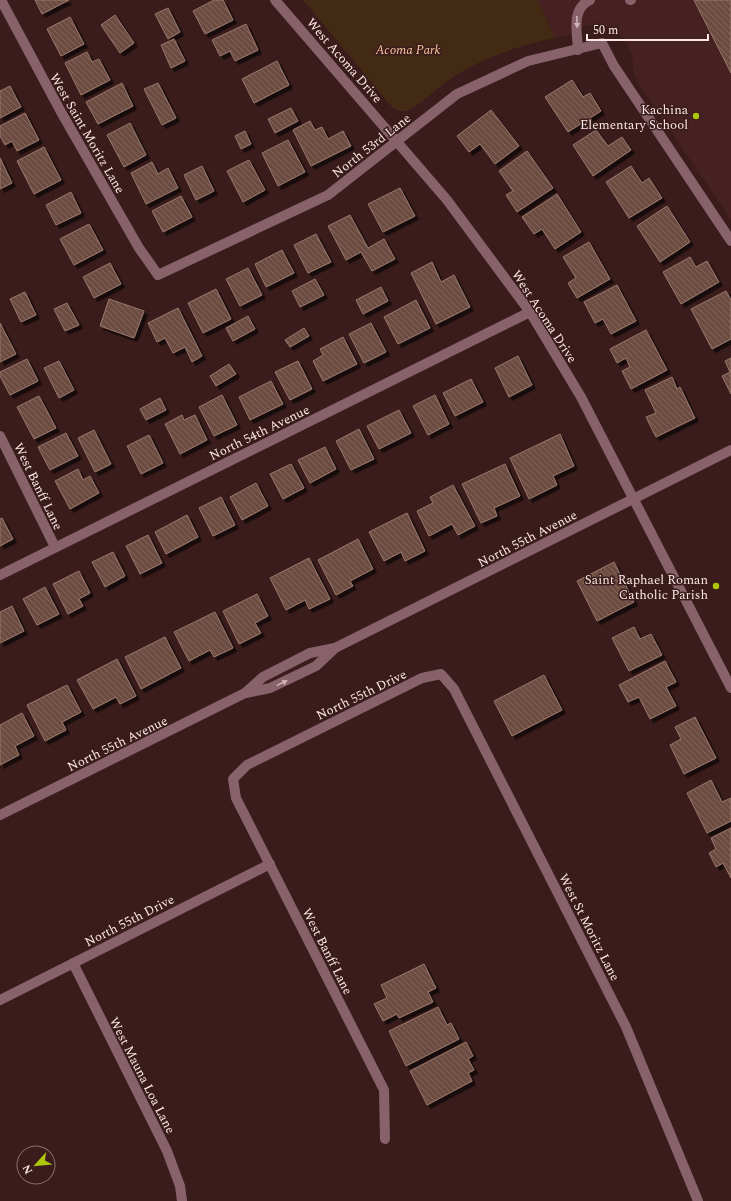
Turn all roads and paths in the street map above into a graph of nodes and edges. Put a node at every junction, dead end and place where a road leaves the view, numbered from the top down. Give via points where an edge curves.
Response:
1 (1, 0) edge
2 (276, 0) edge
3 (590, 0) edge
4 (578, 50) junction
5 (397, 141) junction
6 (731, 241) edge
7 (158, 276) joint
8 (530, 312) junction
9 (0, 436) edge
10 (731, 450) edge
11 (634, 497) junction
12 (55, 547) junction
13 (0, 575) edge
14 (441, 674) joint
15 (731, 688) edge
16 (233, 779) joint
17 (0, 815) edge
18 (270, 864) junction
19 (73, 963) junction
20 (0, 1000) edge
21 (385, 1139) dead end
22 (182, 1201) edge
23 (698, 1201) edge

1 - 7 street, West Saint Moritz Lane via 61,112 139,248
2 - 5 street, West Acoma Drive
3 -> 4 street via 582,4 577,14
4 - 5 street, North 53rd Lane via 528,62 457,94
4 - 6 street, North 53rd Lane via 602,43 614,66
5 - 7 street, North 53rd Lane via 328,195
5 - 8 street, West Acoma Drive via 447,200
8 - 11 street, West Acoma Drive via 581,397
8 - 12 street, North 54th Avenue
9 - 12 street, West Banff Lane
10 - 11 street, North 55th Avenue
11 - 15 street, West Acoma Drive
11 - 17 street, North 55th Avenue via 335,648 310,653 263,677 245,693
12 - 13 street, North 54th Avenue
14 - 16 street, North 55th Drive via 422,678 247,765
14 - 23 street, West St Moritz Lane via 454,689 626,1027
16 - 18 street, West Banff Lane via 236,798
18 - 19 street, North 55th Drive
18 - 21 street, West Banff Lane via 384,1090
19 - 20 street, North 55th Drive
19 - 22 street, West Mauna Loa Lane via 167,1151 180,1186

